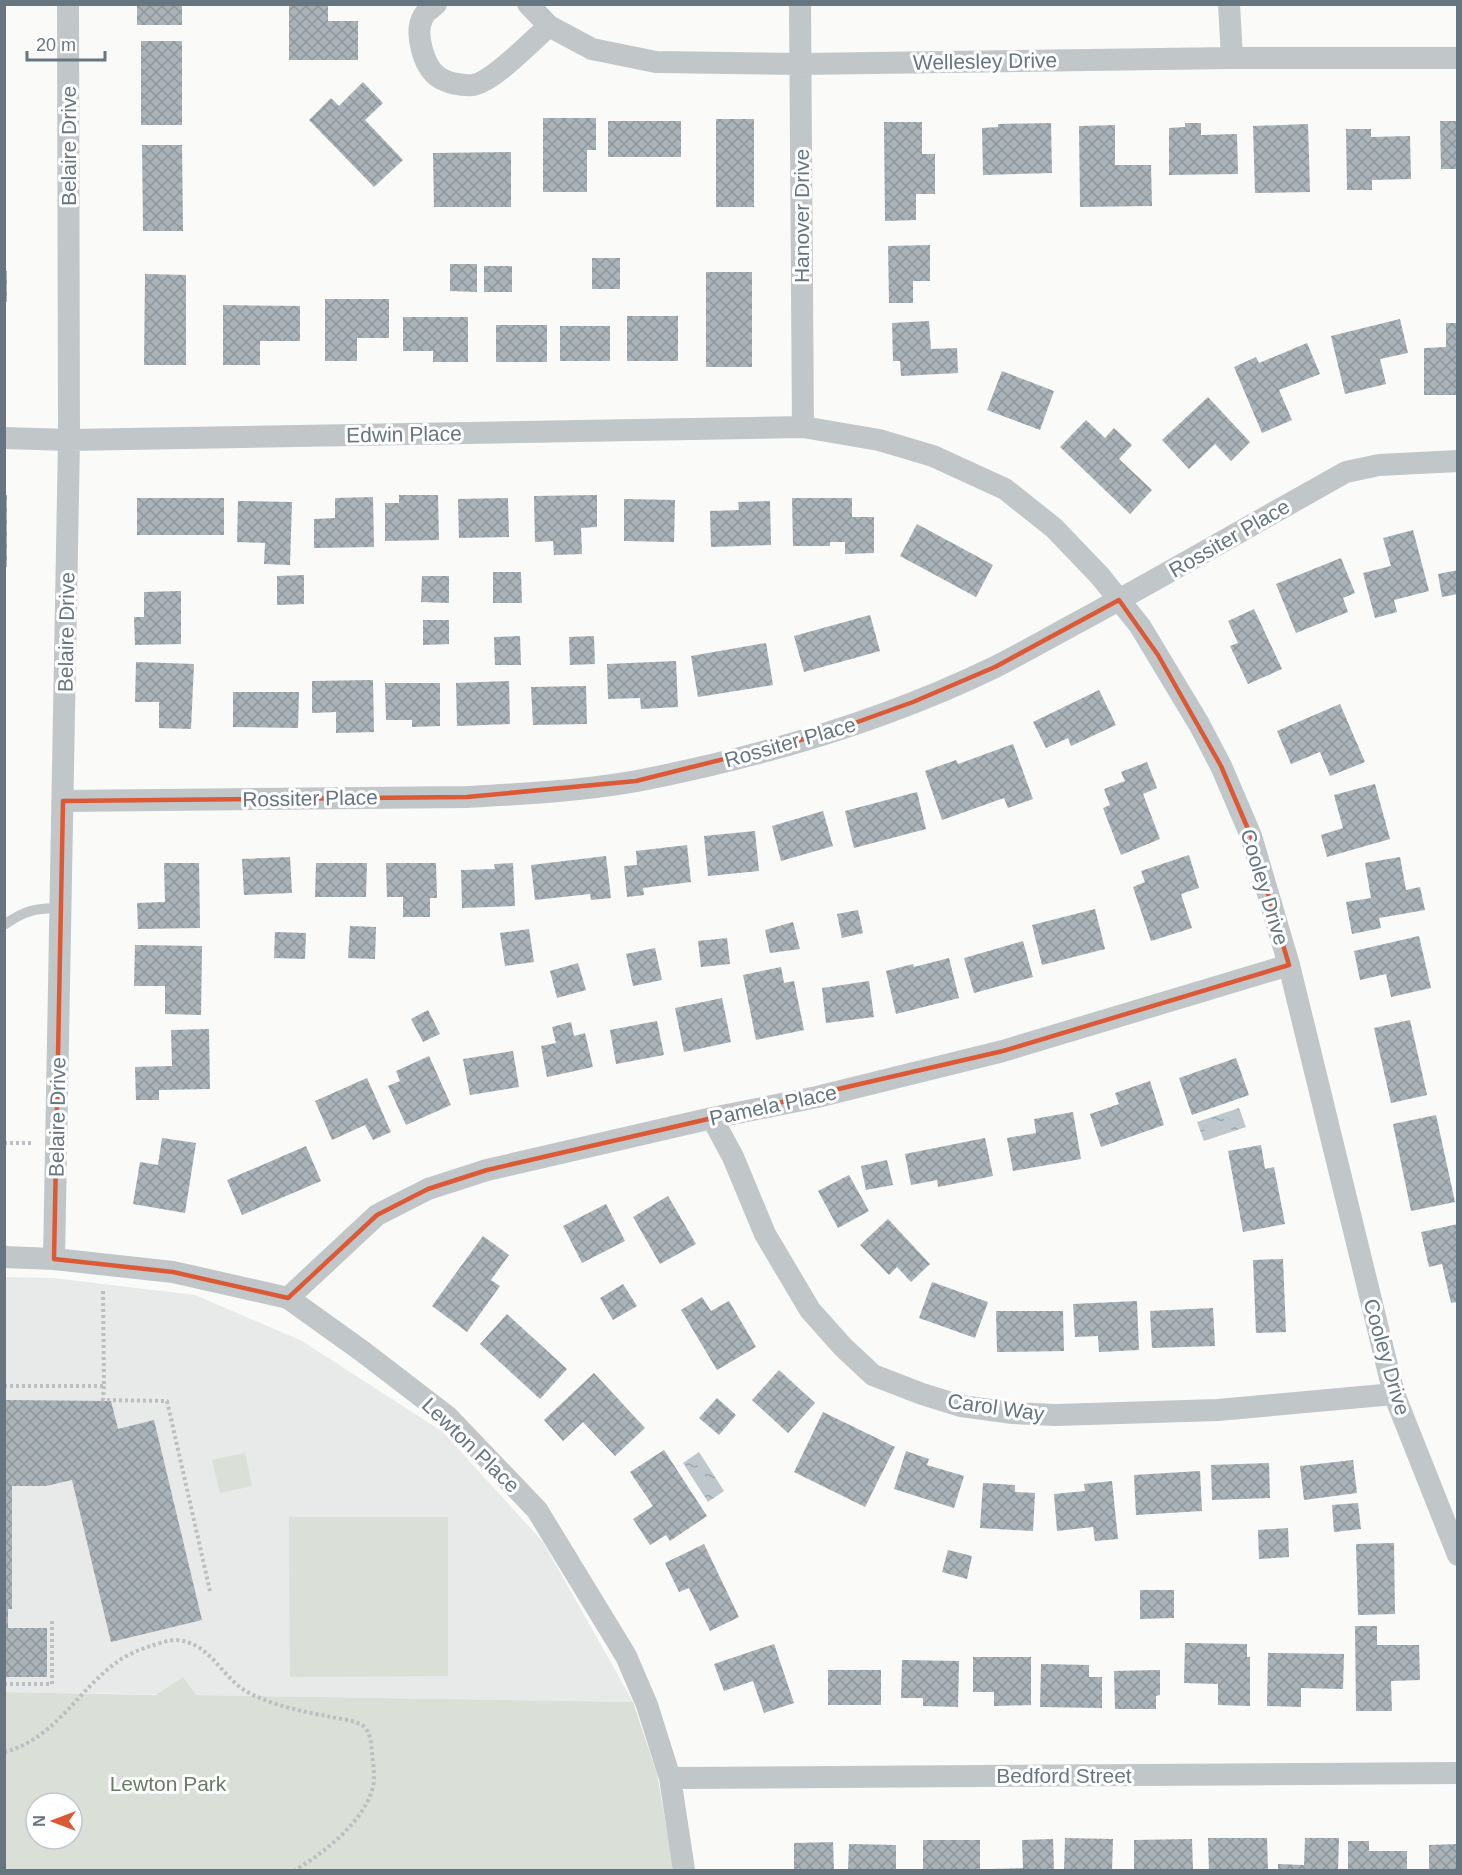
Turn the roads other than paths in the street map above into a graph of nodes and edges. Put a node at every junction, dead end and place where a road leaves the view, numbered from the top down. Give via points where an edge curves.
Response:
1 (68, 4) edge
2 (436, 4) edge
3 (528, 4) edge
4 (800, 4) edge
5 (1229, 4) edge
6 (549, 26) junction
7 (1232, 58) junction
8 (1458, 58) edge
9 (800, 63) junction
10 (803, 427) junction
11 (4, 438) edge
12 (69, 440) junction
13 (1458, 461) edge
14 (1119, 600) junction
15 (63, 801) junction
16 (61, 908) junction
17 (4, 925) edge
18 (1289, 965) junction
19 (712, 1118) junction
20 (4, 1257) edge
21 (54, 1258) junction
22 (288, 1298) junction
23 (1394, 1394) junction
24 (1458, 1555) edge
25 (1458, 1773) edge
26 (670, 1778) junction
27 (684, 1870) edge

1 - 12 street, Belaire Drive
2 - 6 street via 423,16 418,34 423,54 436,76 450,82 474,85 493,76
3 - 6 street, Wellesley Drive
4 - 9 street, Hanover Drive
5 - 7 street
6 - 9 street, Wellesley Drive via 592,48 656,62
7 - 8 street, Wellesley Drive
7 - 9 street, Wellesley Drive
9 - 10 street, Hanover Drive
10 - 12 street, Edwin Place
10 - 14 street, Cooley Drive via 879,440 933,456 1005,489 1054,528
11 - 12 street, Edwin Place
12 - 15 street, Belaire Drive
13 - 14 street, Rossiter Place via 1379,465 1346,472
14 - 15 street, Rossiter Place via 995,667 913,702 824,734 636,781 466,797
14 - 18 street, Cooley Drive via 1158,655 1221,766 1251,837
15 - 16 street, Belaire Drive
16 - 17 lane via 40,908 20,914
16 - 21 street, Belaire Drive
18 - 19 street, Pamela Place via 1003,1052
18 - 23 street, Cooley Drive
19 - 22 street, Pamela Place via 487,1170 429,1189 377,1215
19 - 23 street, Carol Way via 765,1234 810,1310 873,1375 961,1406 1056,1415 1218,1410
20 - 21 street, Lewton Place
21 - 22 street, Lewton Place via 173,1272
22 - 26 street, Lewton Place via 447,1417 537,1510 626,1656 647,1704
23 - 24 street, Cooley Drive
25 - 26 street, Bedford Street
26 - 27 street, Lewton Place

